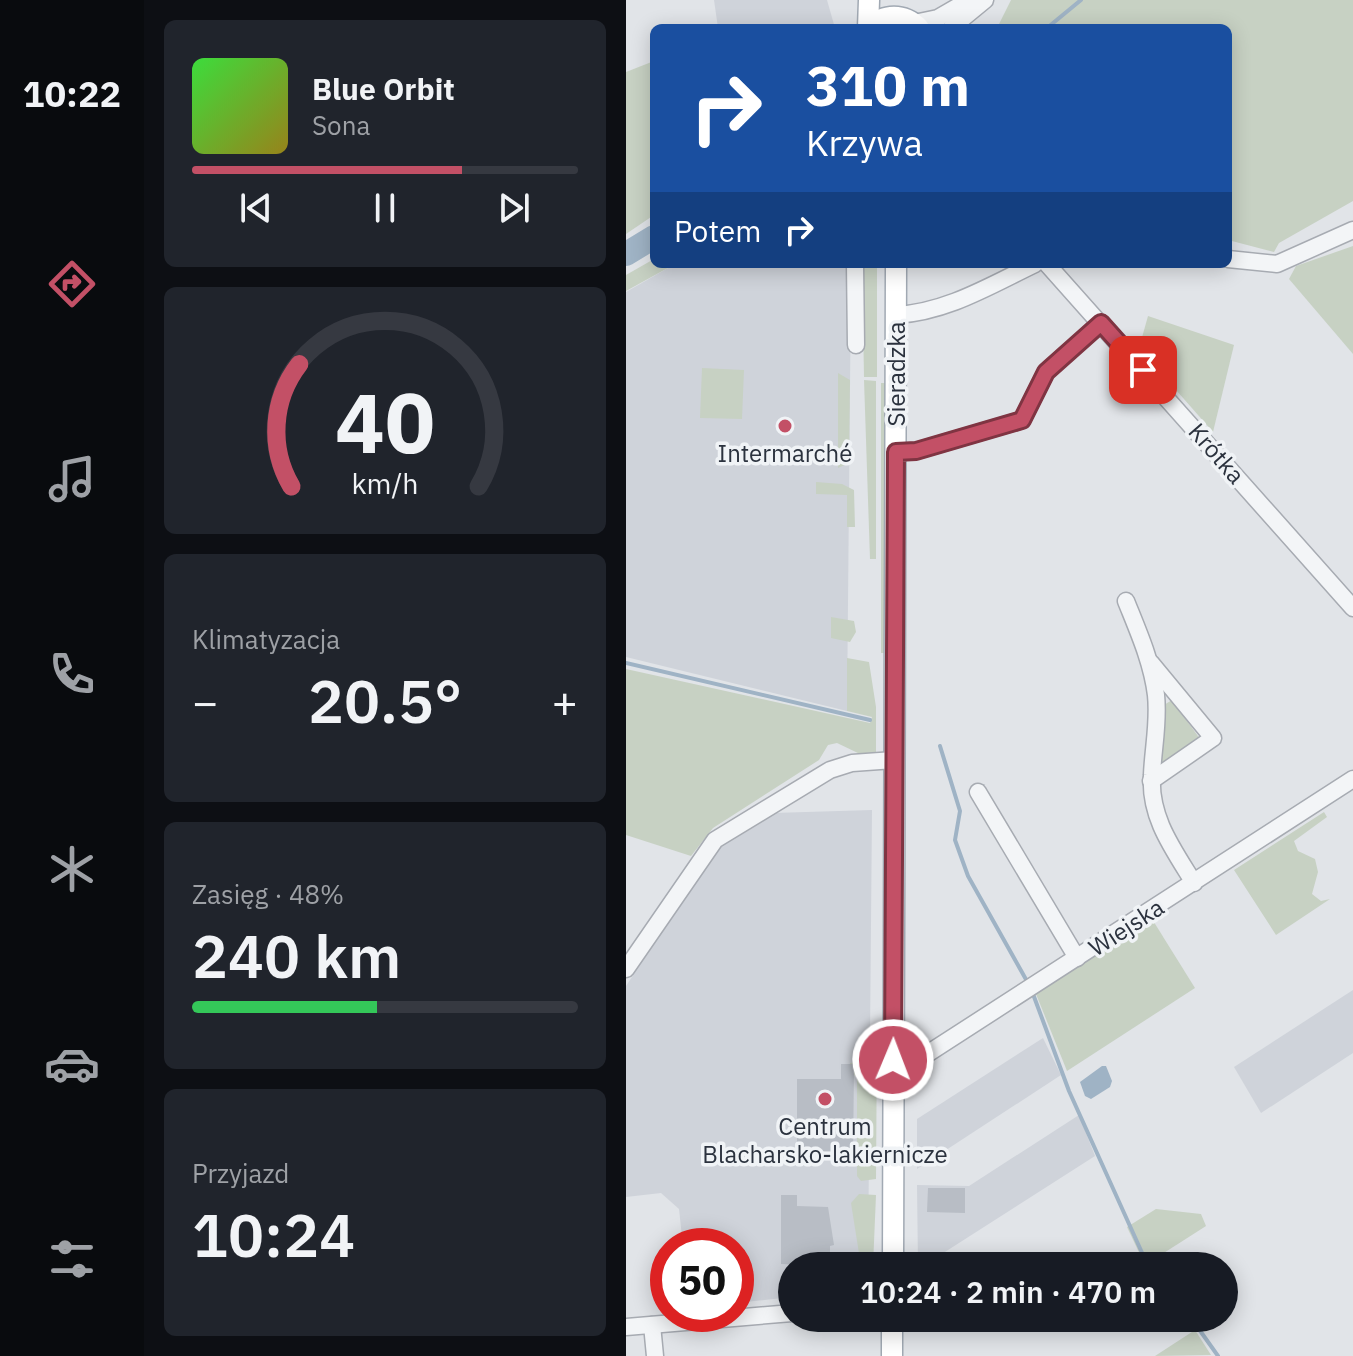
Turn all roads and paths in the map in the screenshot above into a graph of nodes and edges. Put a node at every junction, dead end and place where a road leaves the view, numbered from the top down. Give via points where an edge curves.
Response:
1 (869, 0) edge
2 (887, 0) edge
3 (969, 0) edge
4 (985, 0) edge
5 (912, 23) edge
6 (868, 24) edge
7 (875, 24) edge
8 (956, 24) edge
9 (1353, 230) edge
10 (1232, 259) edge
11 (855, 268) edge
12 (896, 268) edge
13 (1027, 268) edge
14 (1051, 268) edge
15 (896, 315) junction
16 (1101, 323) junction
17 (856, 345) dead end
18 (896, 452) junction
19 (1126, 601) dead end
20 (1353, 608) edge
21 (1150, 662) junction
22 (894, 760) junction
23 (1353, 779) edge
24 (1151, 781) junction
25 (978, 792) dead end
26 (1194, 883) junction
27 (1077, 958) junction
28 (626, 969) edge
29 (893, 1060) junction
30 (893, 1252) edge
31 (778, 1314) edge
32 (754, 1316) edge
33 (650, 1325) edge
34 (626, 1327) edge
35 (653, 1332) edge
36 (892, 1332) edge
37 (655, 1356) edge
38 (892, 1356) edge

1 - 6 main road
2 - 5 main road
3 - 5 street via 938,18
4 - 8 street
5 - 7 main road via 887,17
9 - 10 street via 1277,264
11 - 17 street
12 - 15 main road, Sieradzka
13 - 15 street via 950,305
14 - 16 street, Krótka
15 - 18 main road, Sieradzka
16 - 18 street via 1046,372 1022,420
16 - 20 street, Krótka
18 - 22 main road, Sieradzka
19 - 21 street
21 - 24 street via 1158,720
21 - 24 street via 1213,738
22 - 28 street via 826,771 715,840
22 - 29 main road, Sieradzka
23 - 26 street, Wiejska
24 - 26 street via 1162,832
25 - 27 street
26 - 27 street, Wiejska
27 - 29 street, Wiejska via 924,1056
29 - 30 main road, Sieradzka
31 - 32 street
33 - 34 street
35 - 37 street
36 - 38 main road

